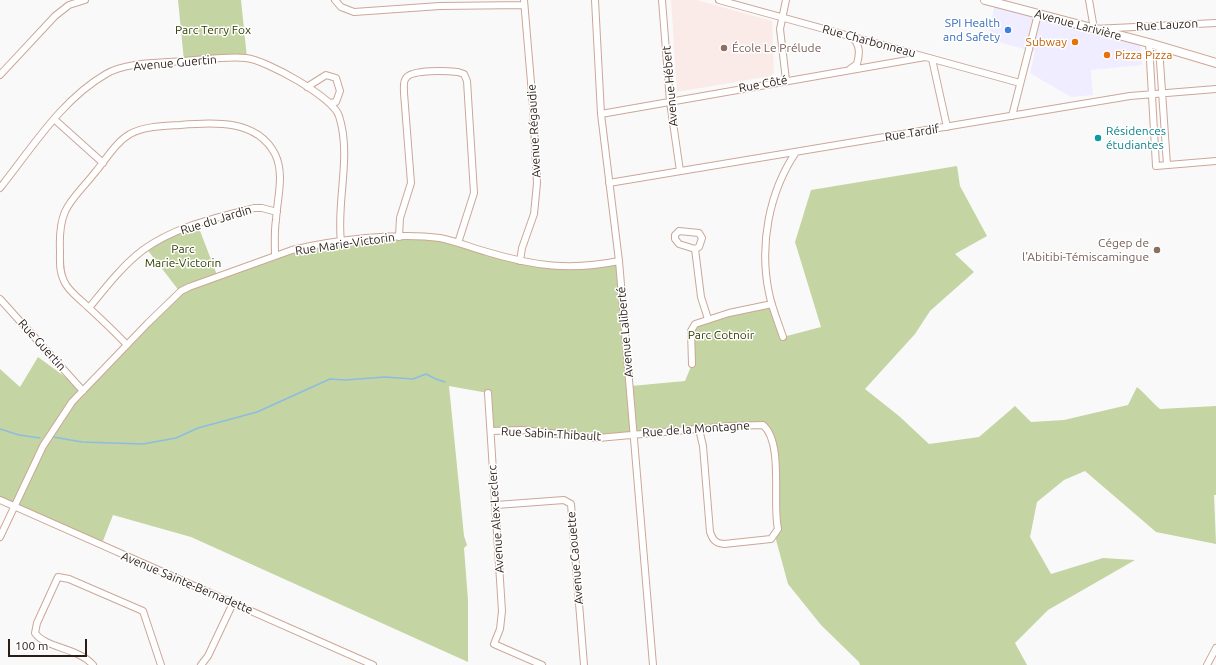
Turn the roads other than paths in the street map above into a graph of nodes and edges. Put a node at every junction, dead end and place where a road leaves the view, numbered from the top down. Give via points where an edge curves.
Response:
1 (85, 0) edge
2 (335, 0) edge
3 (596, 0) edge
4 (662, 0) edge
5 (719, 0) edge
6 (786, 0) edge
7 (986, 0) edge
8 (1089, 0) edge
9 (524, 3) edge
10 (1038, 14) junction
11 (782, 18) junction
12 (1216, 23) edge
13 (1094, 29) junction
14 (852, 37) junction
15 (1149, 43) junction
16 (1160, 47) junction
17 (925, 57) junction
18 (932, 59) junction
19 (1216, 63) edge
20 (848, 70) junction
21 (0, 75) edge
22 (786, 80) junction
23 (1020, 83) junction
24 (307, 87) junction
25 (1216, 89) edge
26 (1163, 94) junction
27 (1153, 95) junction
28 (670, 102) junction
29 (330, 103) junction
30 (601, 114) junction
31 (1012, 116) junction
32 (54, 119) junction
33 (947, 127) junction
34 (796, 152) junction
35 (1216, 161) edge
36 (103, 163) junction
37 (1167, 165) junction
38 (680, 172) junction
39 (610, 183) junction
40 (0, 188) edge
41 (277, 212) junction
42 (399, 237) junction
43 (341, 242) junction
44 (458, 243) junction
45 (695, 248) dead end
46 (275, 256) junction
47 (520, 261) junction
48 (619, 261) junction
49 (1, 301) edge
50 (772, 304) junction
51 (89, 308) junction
52 (708, 320) junction
53 (783, 337) dead end
54 (127, 345) junction
55 (692, 364) dead end
56 (83, 391) junction
57 (488, 393) dead end
58 (699, 429) junction
59 (491, 431) junction
60 (635, 434) junction
61 (0, 500) edge
62 (496, 505) junction
63 (13, 506) junction
64 (0, 536) edge
65 (233, 603) junction
66 (1216, 648) edge
67 (203, 664) edge
68 (93, 665) edge
69 (161, 665) edge
70 (372, 665) edge
71 (542, 665) edge
72 (584, 665) edge
73 (653, 665) edge
74 (1207, 665) edge

1 - 21 street via 69,6 55,16
2 - 9 street via 340,8 354,12
3 - 30 street, Avenue Laliberté
4 - 28 street, Avenue Hébert
5 - 11 street, Rue Charbonneau
6 - 11 street
7 - 10 main road, Avenue Larivière
8 - 13 street
9 - 47 street, Avenue Régaudie via 537,183 534,214
10 - 13 main road, Avenue Larivière
10 - 23 street
11 - 14 street, Rue Charbonneau
11 - 22 street via 780,29
12 - 13 street, Rue Lauzon
13 - 15 main road, Avenue Larivière
14 - 17 street, Rue Charbonneau
14 - 20 street via 860,49 857,64
15 - 16 main road, Avenue Larivière
15 - 27 street
16 - 19 main road, Avenue Larivière
16 - 26 street
17 - 18 street, Rue Charbonneau
17 - 20 street, Rue Côté
18 - 23 street, Rue Charbonneau
18 - 33 street
20 - 22 street, Rue Côté
22 - 28 street, Rue Côté
23 - 31 street
24 - 29 street, Avenue Guertin
24 - 29 street via 326,76 336,78 340,91 336,102
24 - 32 street, Avenue Guertin via 268,65 247,58 152,63 106,73 67,104
25 - 26 street, Rue Tardif
26 - 27 street, Rue Tardif
26 - 37 street
27 - 31 street, Rue Tardif via 1130,96
27 - 37 street via 1156,166
28 - 30 street, Rue Côté
28 - 38 street, Avenue Hébert
29 - 43 street, Avenue Guertin via 339,116 342,131 344,186 339,226
30 - 39 street, Avenue Laliberté
31 - 33 street, Rue Tardif
32 - 36 street
32 - 40 street
33 - 34 street, Rue Tardif
34 - 38 street, Rue Tardif
34 - 50 street via 778,184 769,212 766,244
35 - 37 street
36 - 41 street via 124,140 142,130 201,123 231,124 258,136 274,152 279,174
36 - 51 street via 72,198 63,214 60,228 61,274 69,288
38 - 39 street, Rue Tardif
39 - 48 street, Avenue Laliberté
41 - 46 street
41 - 51 street, Rue du Jardin via 254,208 184,227 143,250 122,269
42 - 43 street, Rue Marie-Victorin
42 - 44 street, Rue Marie-Victorin via 441,238
42 - 44 street via 400,218 411,183 405,79 417,73 458,72 464,74 467,81 474,193
43 - 46 street, Rue Marie-Victorin via 308,246
44 - 47 street, Rue Marie-Victorin
45 - 52 street
46 - 54 street, Rue Marie-Victorin via 181,291
47 - 48 street, Rue Marie-Victorin via 560,267
48 - 60 street, Avenue Laliberté
49 - 56 street, Rue Guertin
50 - 52 street
50 - 53 street
51 - 54 street
52 - 55 street via 695,324 691,331
54 - 56 street, Rue Marie-Victorin
56 - 63 street, Rue Marie-Victorin via 72,402 43,446
57 - 59 street, Avenue Alex-Leclerc
58 - 58 street, Rue de la Montagne via 713,540 724,544 765,541 775,536 778,529 775,458 768,429 763,425 750,424
58 - 60 street, Rue de la Montagne
59 - 60 street, Rue Sabin-Thibault via 522,430 590,438
59 - 62 street, Avenue Alex-Leclerc
60 - 73 street, Avenue Laliberté
61 - 63 street, Avenue Sainte-Bernadette
62 - 71 street, Avenue Alex-Leclerc via 502,616 494,644
62 - 72 street, Avenue Caouette via 564,500 570,504
63 - 64 street, Rue Marie-Victorin
63 - 65 street, Avenue Sainte-Bernadette
65 - 67 street
65 - 70 street, Avenue Sainte-Bernadette
66 - 74 street
68 - 69 street via 86,657 40,639 35,633 58,577 143,612

